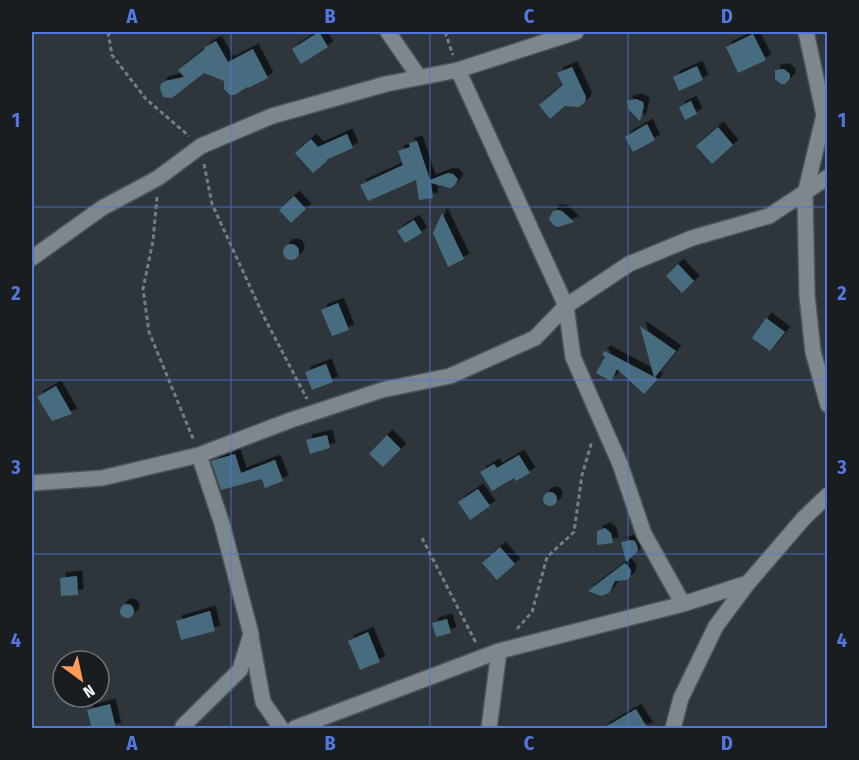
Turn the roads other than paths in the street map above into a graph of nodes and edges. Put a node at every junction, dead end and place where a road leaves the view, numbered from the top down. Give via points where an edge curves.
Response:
1 (388, 32) edge
2 (576, 32) edge
3 (806, 32) edge
4 (458, 69) junction
5 (419, 77) junction
6 (828, 177) edge
7 (805, 194) junction
8 (32, 258) edge
9 (567, 306) junction
10 (828, 405) edge
11 (199, 455) junction
12 (32, 483) edge
13 (828, 495) edge
14 (748, 584) junction
15 (683, 604) junction
16 (251, 634) junction
17 (499, 651) junction
18 (184, 729) edge
19 (281, 729) edge
20 (295, 729) edge
21 (489, 729) edge
22 (673, 729) edge

1 - 5 street
2 - 4 street
3 - 7 street via 824,114
4 - 5 street
4 - 9 street
5 - 8 street via 272,116 201,146 158,178 102,208
6 - 7 street
7 - 9 street via 769,216 692,238 629,264
7 - 10 street via 809,318 813,352
9 - 11 street via 535,338 450,376 382,390
9 - 15 street via 573,357 620,464 644,534
11 - 12 street via 102,478
11 - 16 street
13 - 14 street
14 - 15 street
14 - 22 street via 716,626 681,698
15 - 17 street
16 - 18 street via 240,670
16 - 19 street via 263,702
17 - 20 street
17 - 21 street

